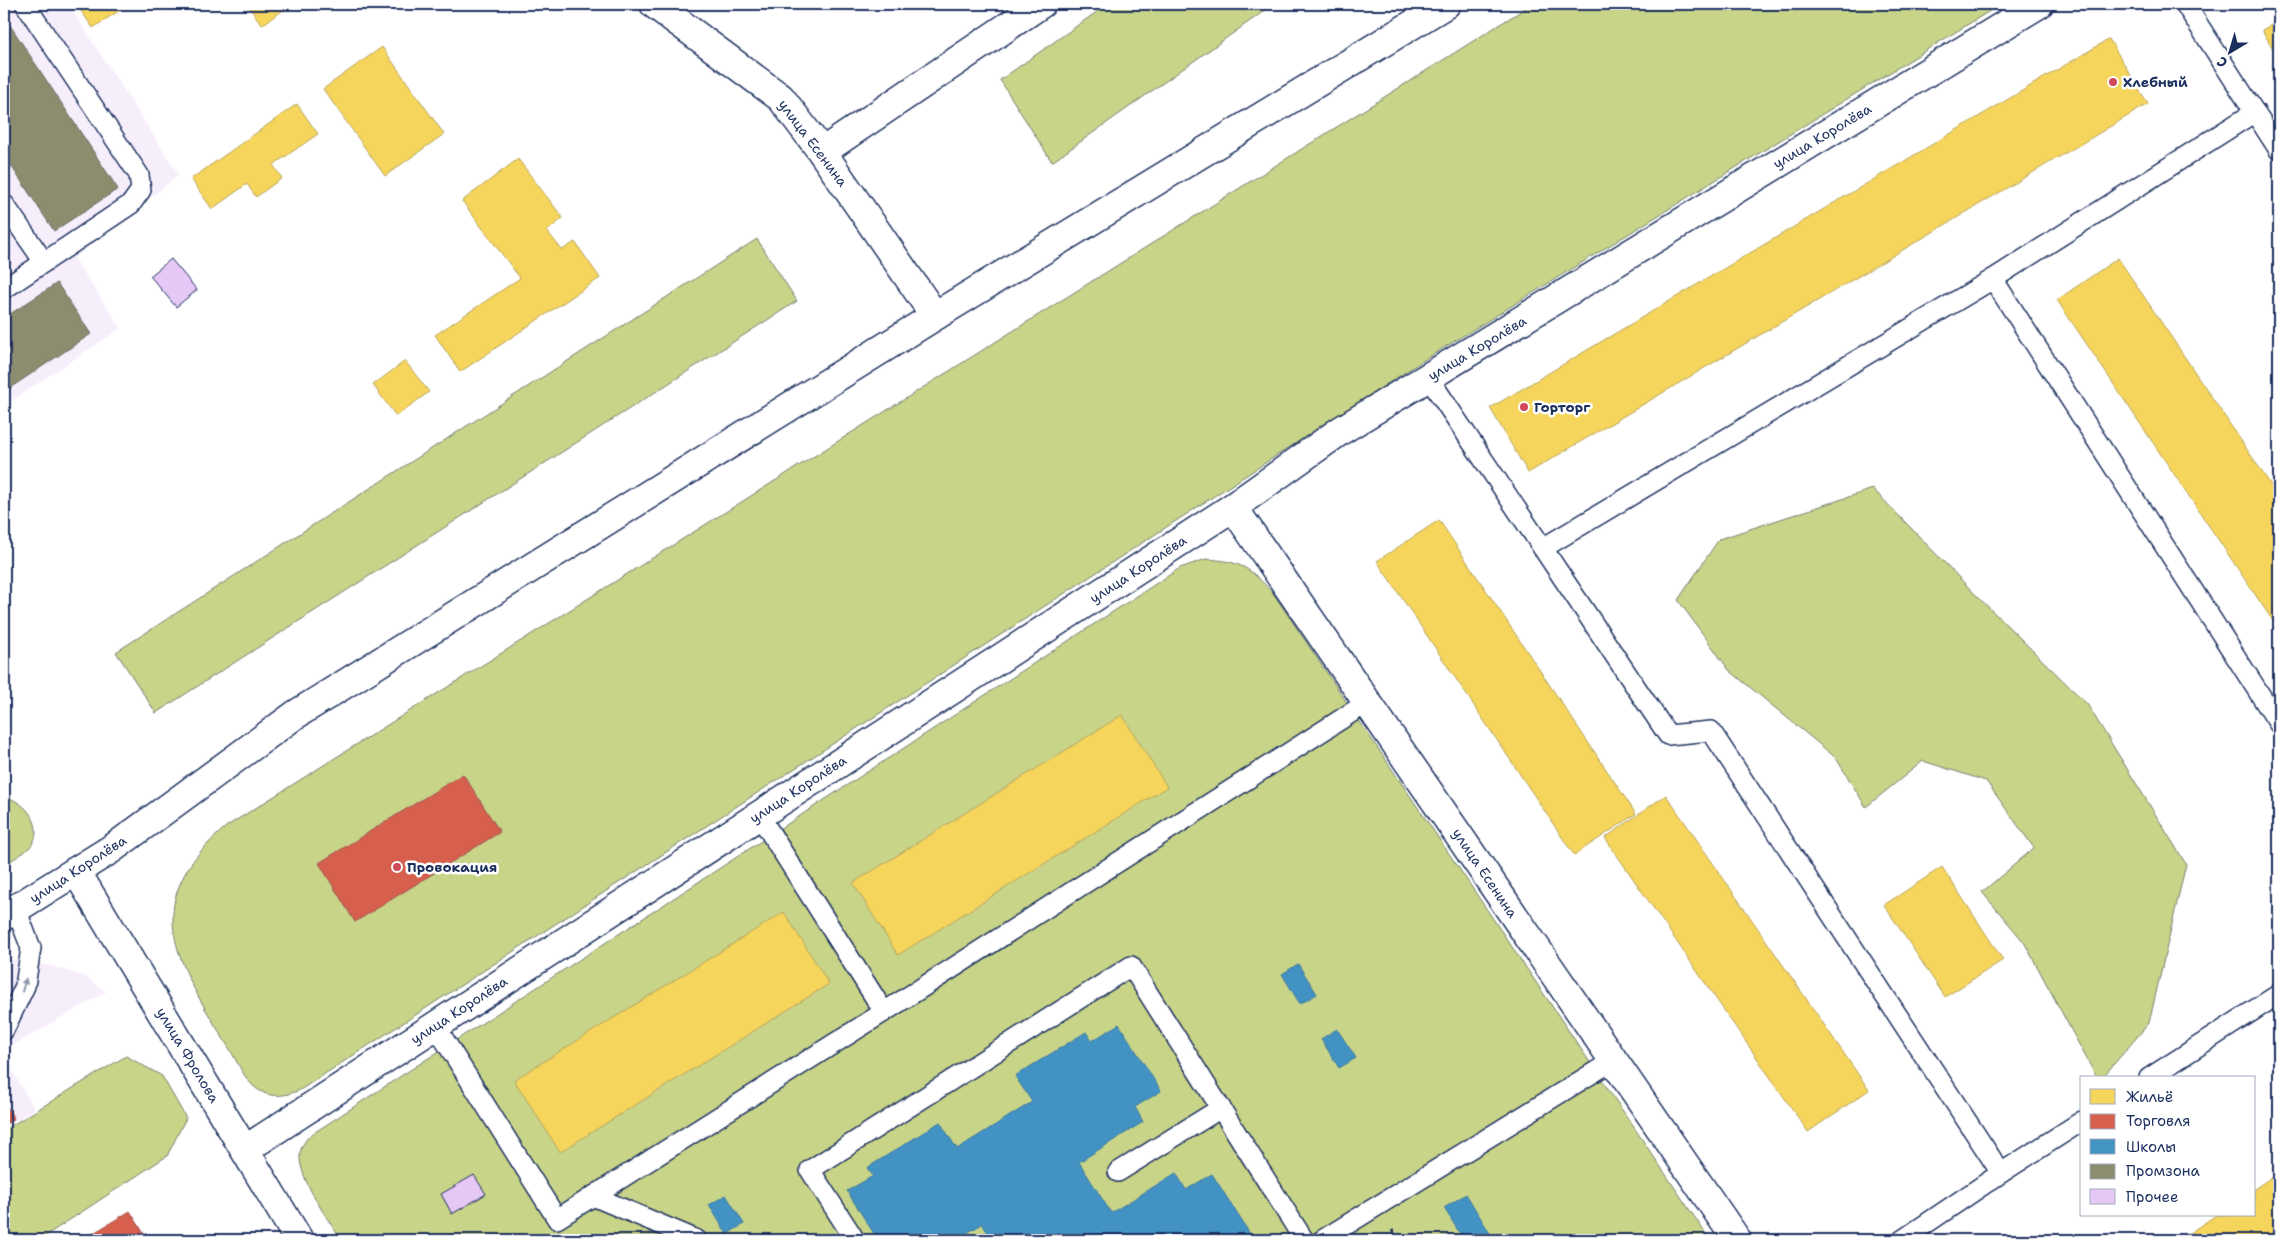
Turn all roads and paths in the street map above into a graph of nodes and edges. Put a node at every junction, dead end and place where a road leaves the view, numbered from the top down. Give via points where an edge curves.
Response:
1 (25, 4) edge
2 (654, 4) edge
3 (1041, 4) edge
4 (1446, 4) edge
5 (2039, 4) edge
6 (2185, 4) edge
7 (2255, 112) junction
8 (2279, 150) edge
9 (822, 152) junction
10 (4, 204) edge
11 (44, 262) junction
12 (1993, 279) junction
13 (4, 289) edge
14 (936, 316) junction
15 (1428, 377) junction
16 (1233, 507) junction
17 (1543, 548) junction
18 (1368, 702) junction
19 (2279, 724) edge
20 (759, 815) junction
21 (76, 872) junction
22 (10, 912) edge
23 (2279, 994) edge
24 (884, 1012) junction
25 (435, 1025) junction
26 (4, 1030) edge
27 (1614, 1060) junction
28 (2152, 1076) edge
29 (1221, 1108) junction
30 (2080, 1122) edge
31 (246, 1149) junction
32 (1118, 1172) dead end
33 (2001, 1173) junction
34 (593, 1196) junction
35 (296, 1239) edge
36 (697, 1240) edge
37 (855, 1240) edge
38 (1304, 1240) edge
39 (1322, 1240) edge
40 (1737, 1240) edge
41 (1902, 1240) edge

1 - 11 lane via 139,175 140,190 131,204
2 - 9 street, улица Есенина via 781,98
3 - 9 street
4 - 14 street, улица Королёва
5 - 15 street, улица Королёва
6 - 7 lane
7 - 8 lane
7 - 12 lane
9 - 14 street, улица Есенина
10 - 11 lane
11 - 13 lane
12 - 17 lane
12 - 19 lane
14 - 21 street, улица Королёва via 295,716
15 - 16 street, улица Королёва via 1340,431
15 - 17 lane
16 - 18 street, улица Есенина
16 - 20 street, улица Королёва
17 - 33 lane via 1668,735 1711,731
18 - 24 lane
18 - 27 street, улица Есенина
20 - 24 lane
20 - 25 street, улица Королёва
21 - 22 street, улица Королёва
21 - 31 street, улица Фролова
26 -> 22 lane via 25,986 31,948
23 - 28 lane
24 - 34 lane
25 - 31 street, улица Королёва
25 - 34 lane via 557,1218
27 - 39 lane
27 - 40 street, улица Есенина
29 - 32 lane
29 - 37 lane via 1131,966 810,1170
29 - 38 lane
30 - 33 lane
31 - 35 street, улица Фролова
33 - 41 lane
34 - 36 lane

